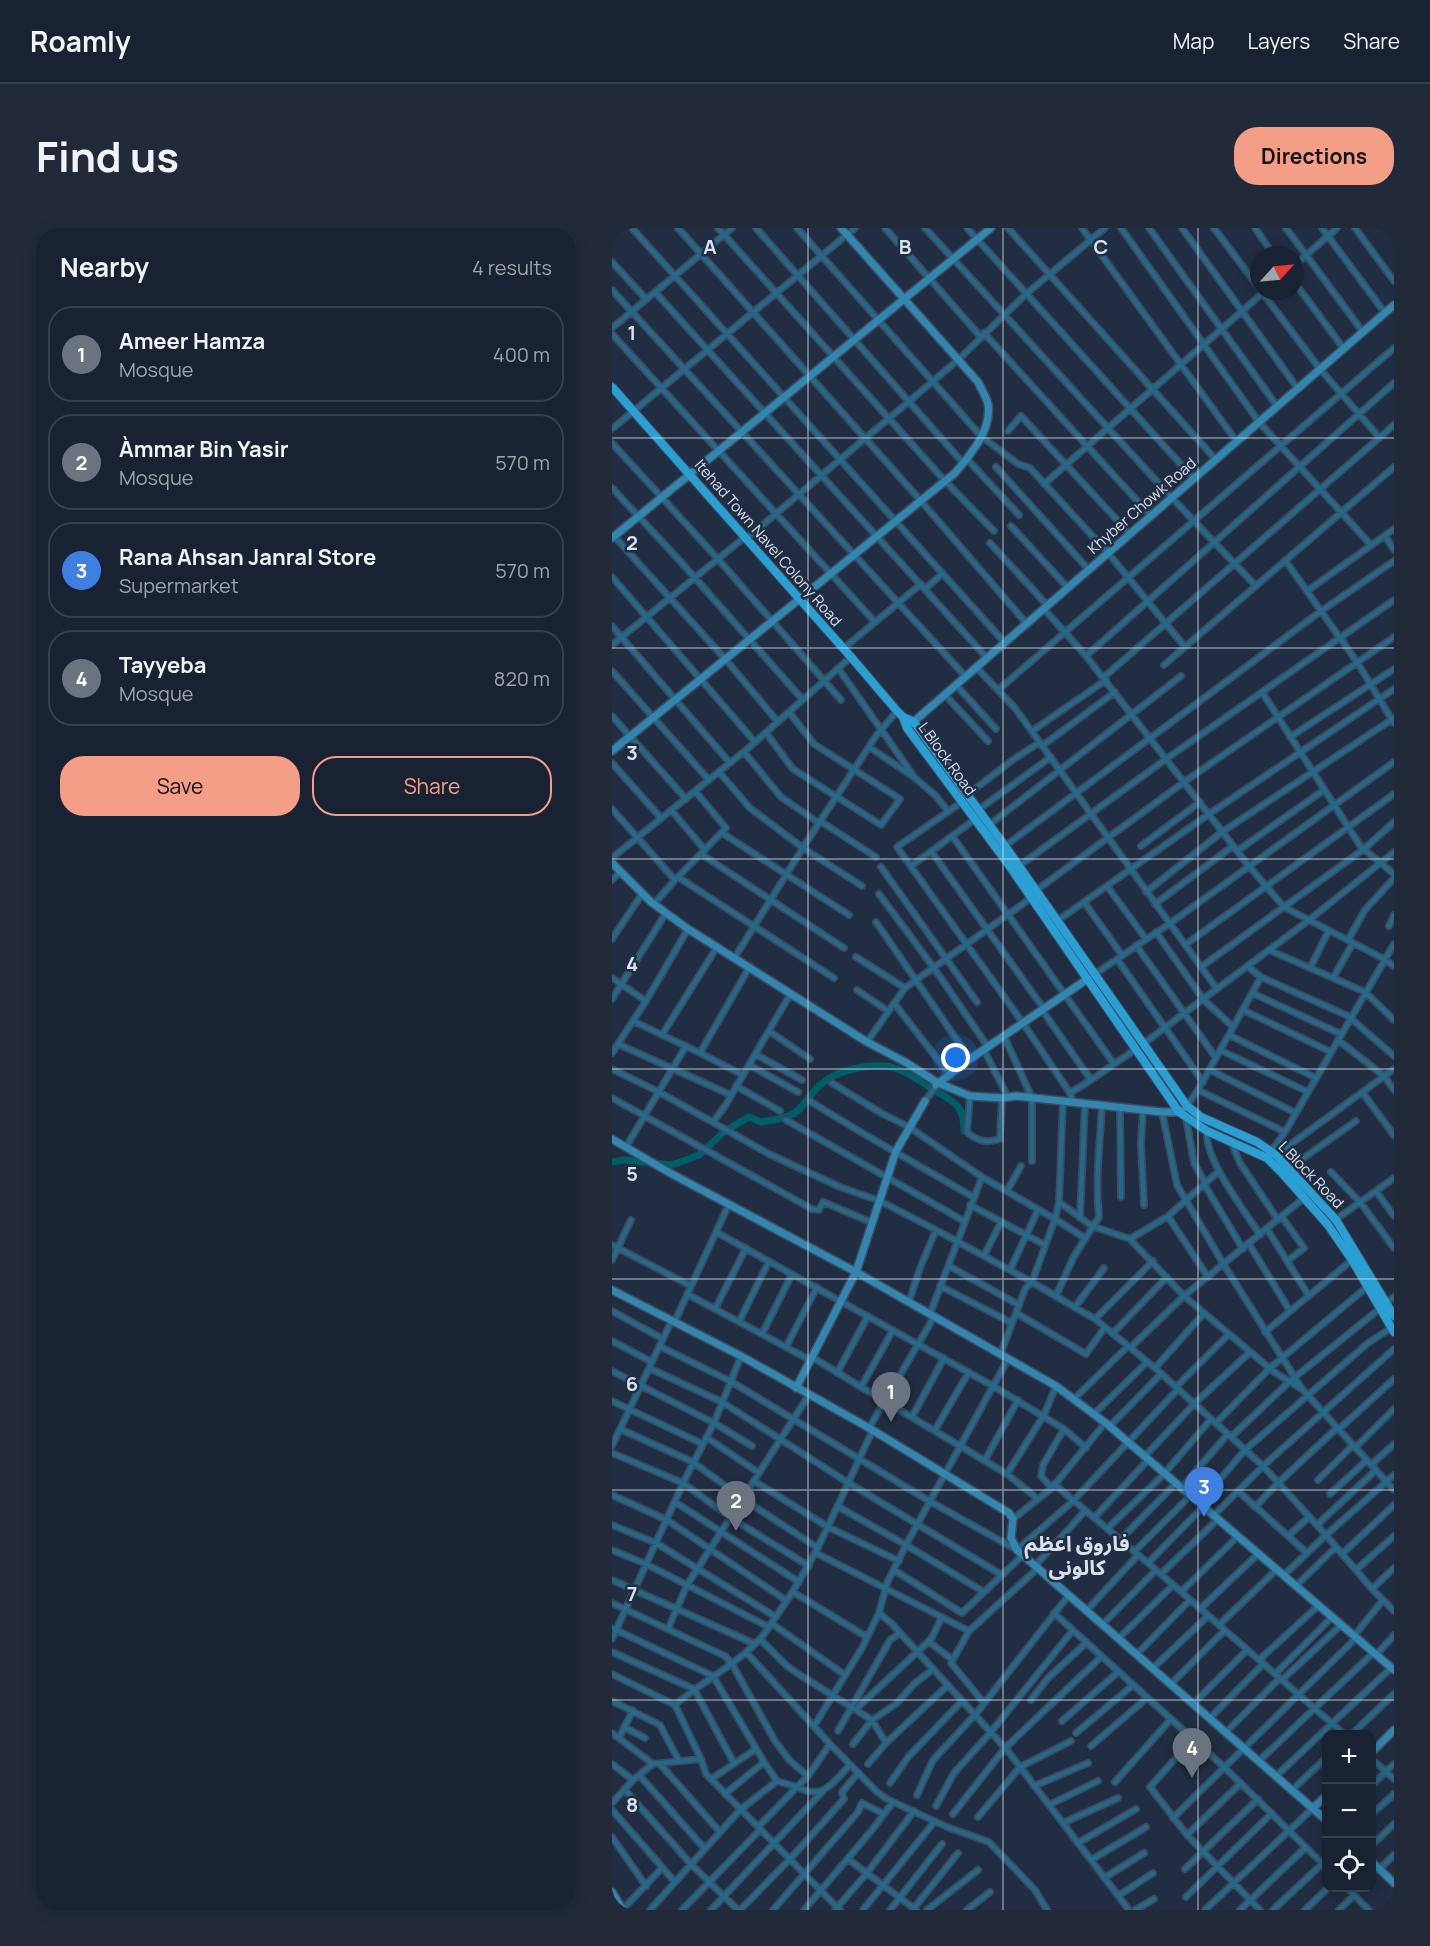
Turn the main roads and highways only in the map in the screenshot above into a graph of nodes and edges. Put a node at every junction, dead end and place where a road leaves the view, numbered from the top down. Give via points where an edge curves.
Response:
1 (612, 387) edge
2 (900, 714) joint
3 (964, 799) junction
4 (1034, 894) junction
5 (1140, 1047) junction
6 (1257, 1142) junction
7 (1252, 1151) junction
8 (1272, 1155) junction
9 (1332, 1222) junction
10 (1383, 1305) junction
11 (1394, 1316) edge
12 (1393, 1330) edge

1 - 2 main road, Itehad Town Navel Colony Road
2 - 3 main road, L Block Road
3 - 4 main road, L Block Road via 974,820
3 - 4 main road, L Block Road via 978,810 1005,846
4 - 5 main road, L Block Road via 1094,974
4 - 5 main road, L Block Road via 1086,980
5 - 6 main road, L Block Road via 1187,1106 1201,1117
5 - 7 main road, L Block Road via 1182,1115
6 - 7 main road
6 - 8 main road, L Block Road
7 - 8 main road, L Block Road
8 - 9 main road, L Block Road via 1305,1197
8 - 9 main road, L Block Road via 1288,1168
9 - 10 main road, L Block Road
9 - 10 main road, L Block Road via 1367,1287
10 - 11 main road, L Block Road
10 - 12 main road, L Block Road

